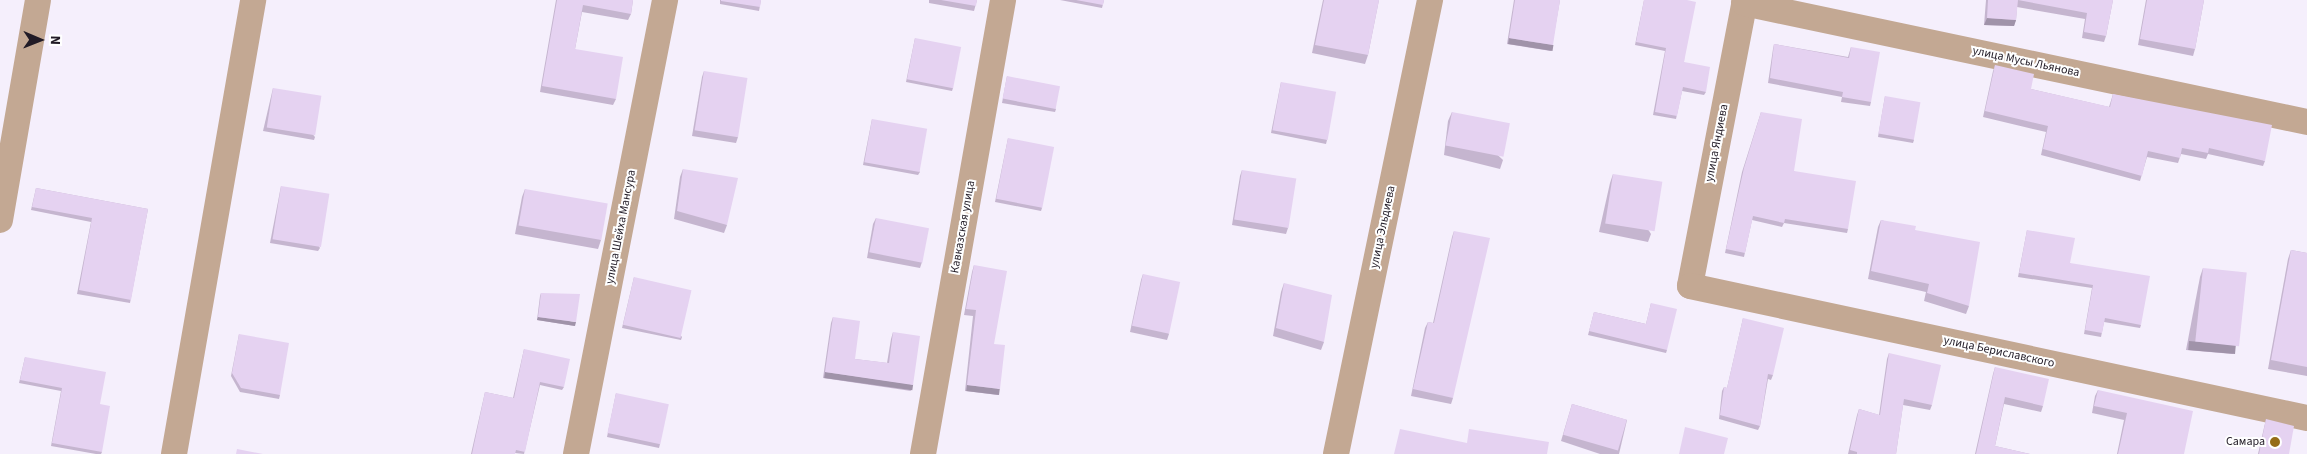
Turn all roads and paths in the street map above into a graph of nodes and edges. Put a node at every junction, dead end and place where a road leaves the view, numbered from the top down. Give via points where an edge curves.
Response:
1 (38, 0) edge
2 (254, 0) edge
3 (665, 0) edge
4 (1003, 0) edge
5 (1430, 0) edge
6 (1744, 2) edge
7 (2307, 122) edge
8 (0, 220) edge
9 (1690, 286) joint
10 (2307, 418) edge
11 (174, 454) edge
12 (576, 454) edge
13 (923, 454) edge
14 (1336, 454) edge

1 - 8 street
2 - 11 street
3 - 12 street, улица Шейха Мансура
4 - 13 street, Кавказская улица
5 - 14 street, улица Эльдиева
6 - 7 street, улица Мусы Льянова
6 - 9 street, улица Яндиева
9 - 10 street, улица Бериславского

